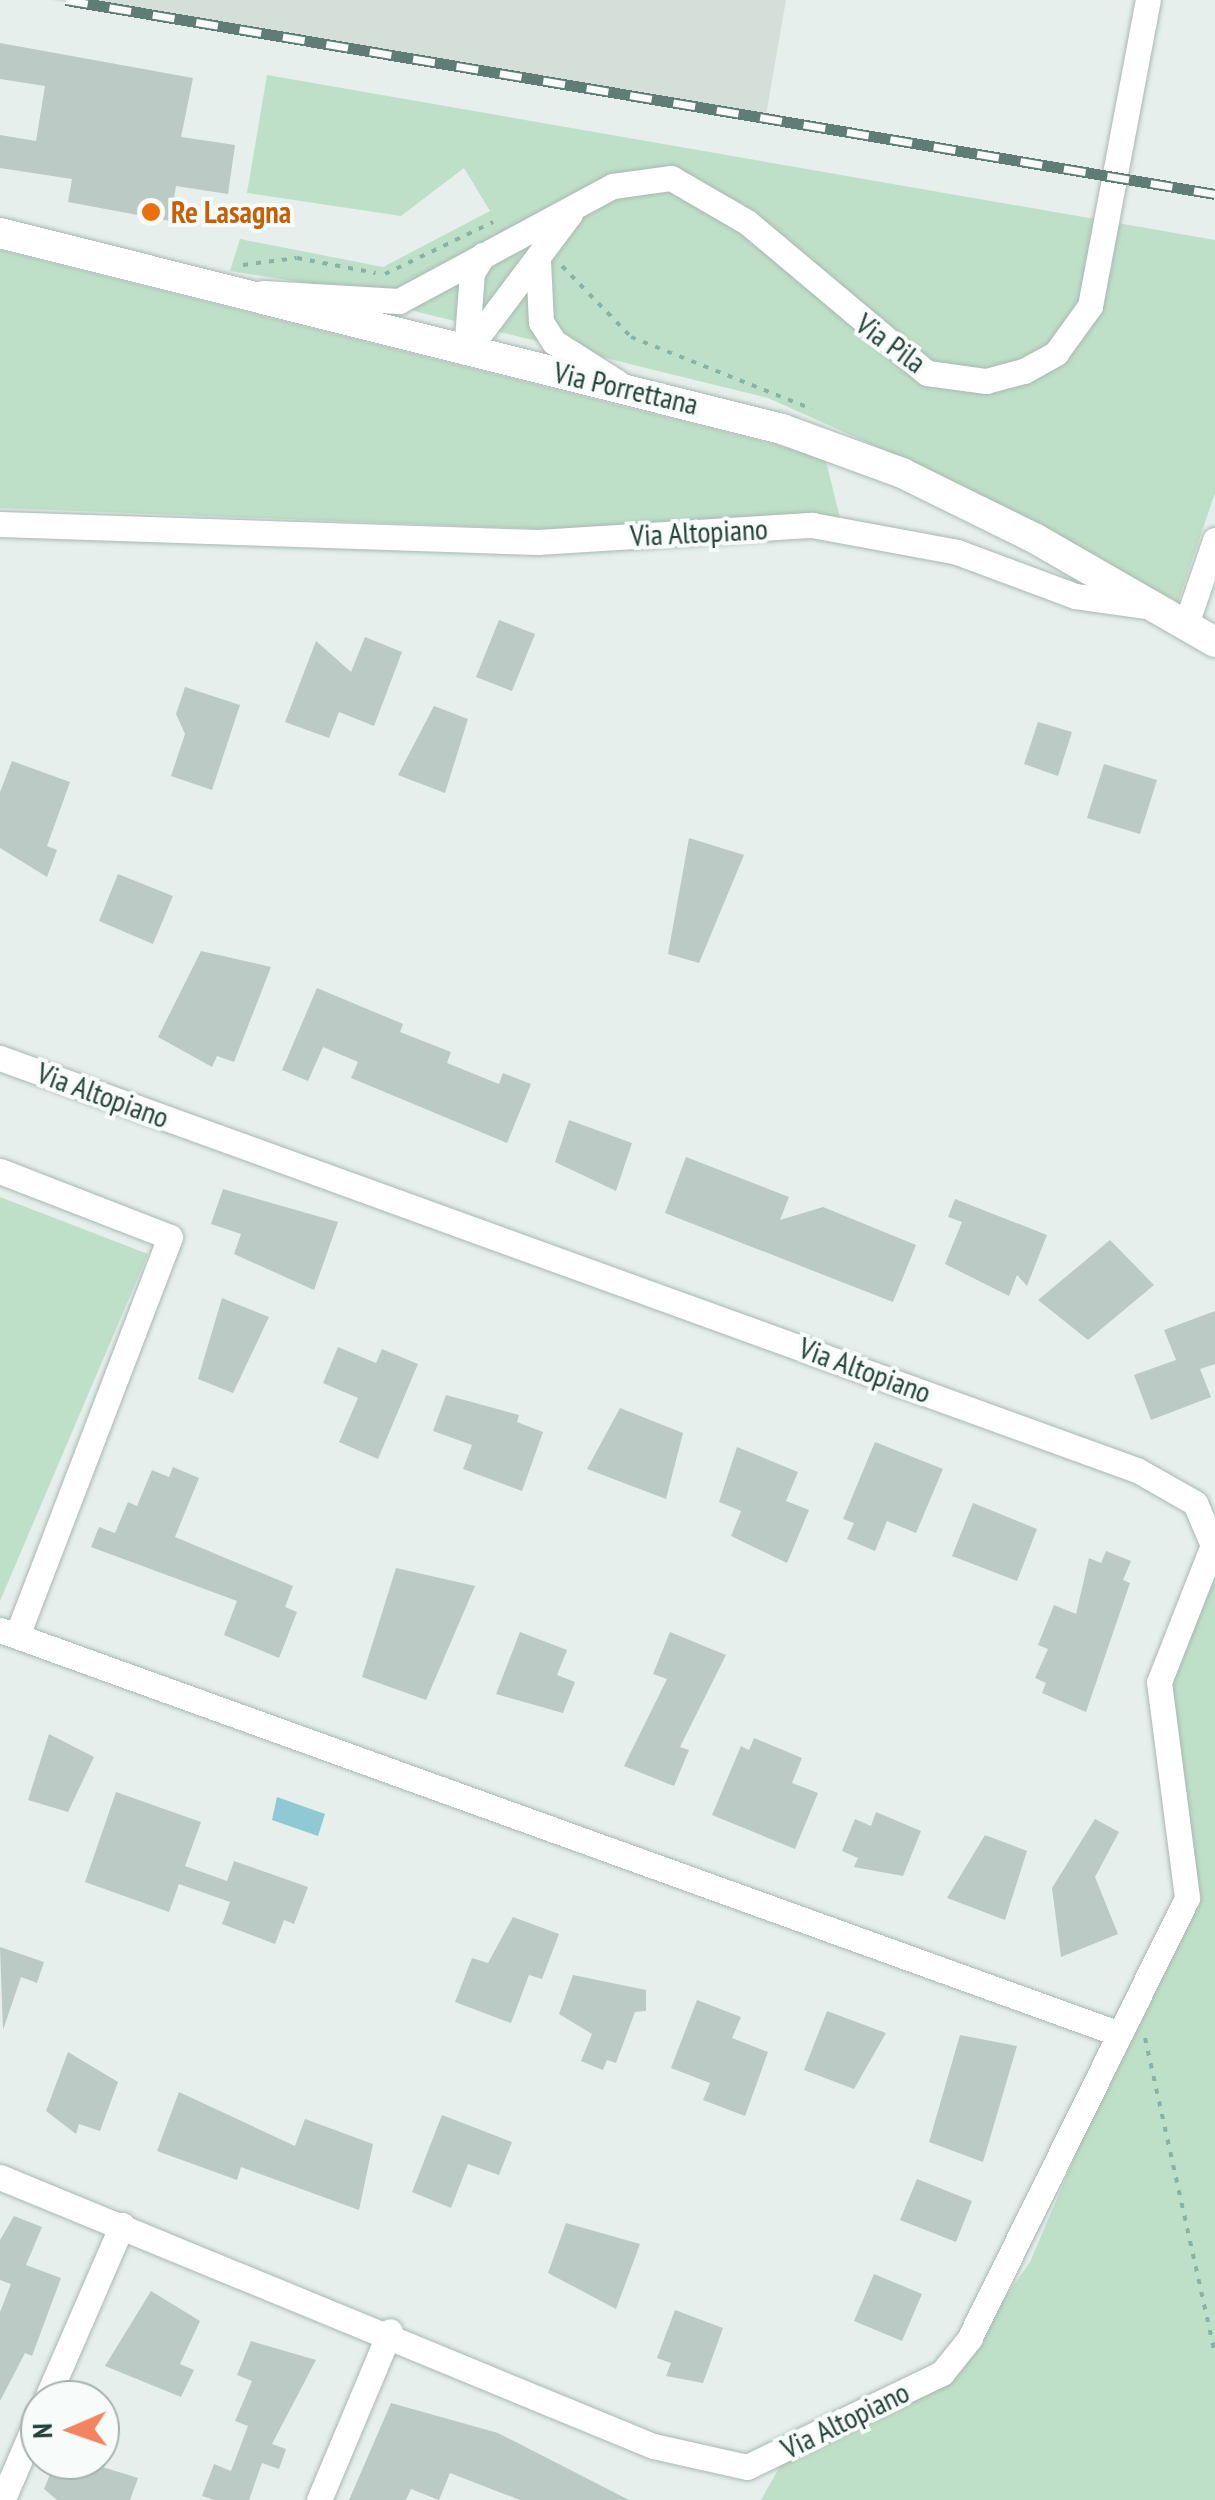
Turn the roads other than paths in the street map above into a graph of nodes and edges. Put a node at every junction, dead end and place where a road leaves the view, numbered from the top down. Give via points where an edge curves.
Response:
1 (1148, 0) edge
2 (580, 203) junction
3 (0, 233) edge
4 (485, 252) junction
5 (539, 256) junction
6 (243, 280) junction
7 (466, 352) junction
8 (630, 389) junction
9 (0, 524) edge
10 (1215, 540) edge
11 (1146, 606) junction
12 (1185, 626) junction
13 (1215, 642) edge
14 (0, 1058) edge
15 (0, 1171) edge
16 (9, 1633) edge
17 (1114, 2032) junction
18 (0, 2177) edge
19 (122, 2226) junction
20 (390, 2331) junction
21 (55, 2380) edge
22 (20, 2459) edge
23 (4, 2496) dead end
24 (318, 2500) edge

1 - 2 street, Via Pila via 1090,306 1056,353 1024,371 986,381 927,372 747,222 671,178 613,186
2 - 4 street, Via Pila
2 - 5 street
3 - 6 main road, Via Porrettana
4 - 6 street, Via Pila via 399,301
4 - 7 street via 472,273
5 - 7 street
5 - 8 street via 534,289 554,342
6 - 7 main road, Via Porrettana
7 - 8 main road, Via Porrettana
8 - 11 main road, Via Porrettana via 902,473
9 - 11 street, Via Altopiano via 538,542 862,530 957,552 1074,596
10 - 12 street
11 - 12 main road, Via Porrettana
12 - 13 main road, Via Porrettana
14 - 17 street, Via Altopiano via 1100,1456 1194,1503 1212,1545 1160,1682 1188,1898
15 - 16 street via 170,1237
16 - 17 street
17 - 20 street, Via Altopiano via 970,2338 942,2374 747,2467 652,2446
18 - 19 street, Via Altopiano
19 - 20 street, Via Altopiano
19 - 21 street
20 - 24 street
22 - 23 street

